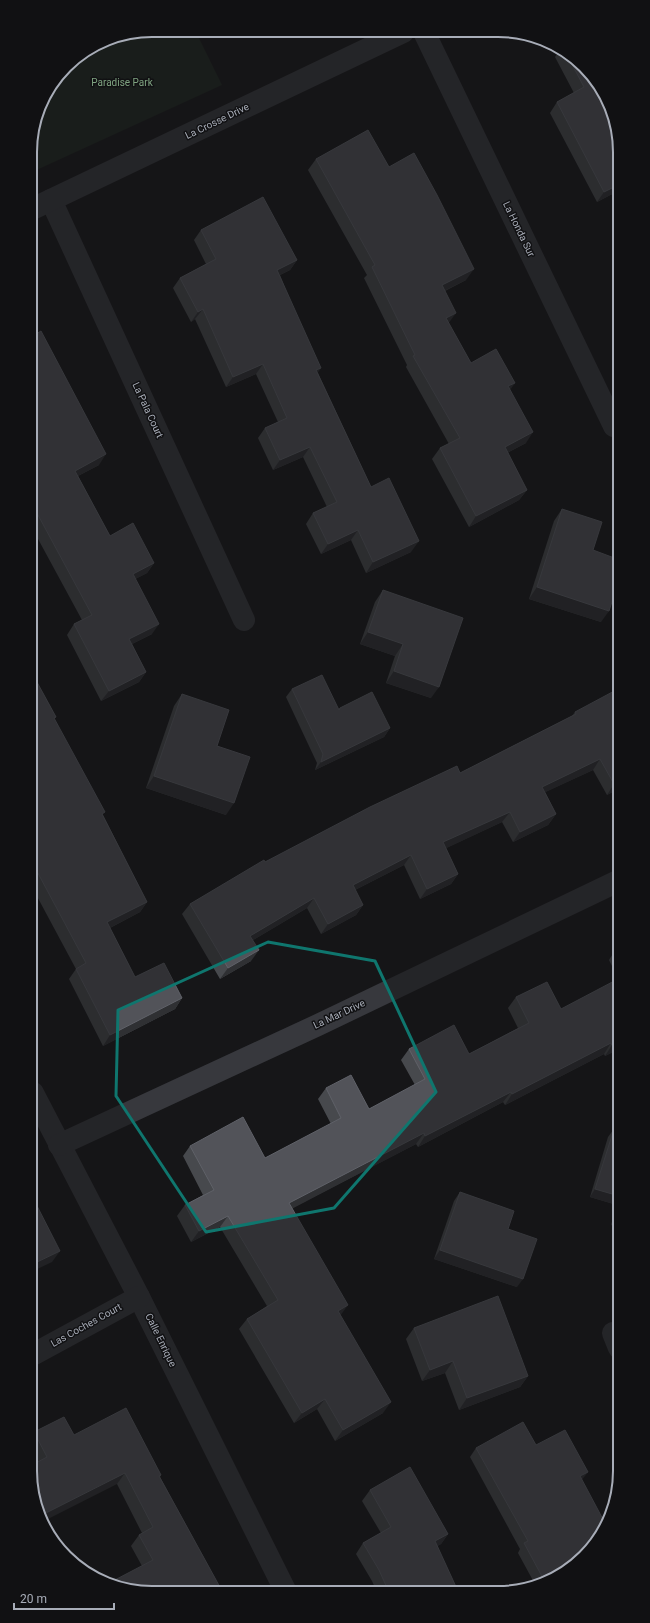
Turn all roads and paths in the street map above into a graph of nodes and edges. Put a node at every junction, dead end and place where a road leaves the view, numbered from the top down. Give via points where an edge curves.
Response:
1 (393, 37) edge
2 (426, 37) edge
3 (51, 200) junction
4 (37, 207) edge
5 (613, 424) edge
6 (244, 620) dead end
7 (613, 883) edge
8 (37, 1101) edge
9 (59, 1145) junction
10 (139, 1297) junction
11 (37, 1352) edge
12 (282, 1586) edge

1 - 3 street, La Crosse Drive
2 - 5 street, La Honda Sur
3 - 4 street, La Crosse Drive
3 - 6 street, La Pala Court
7 - 9 street, La Mar Drive
8 - 9 street, Calle Enrique
9 - 10 street, Calle Enrique
10 - 11 street, Las Coches Court
10 - 12 street, Calle Enrique

